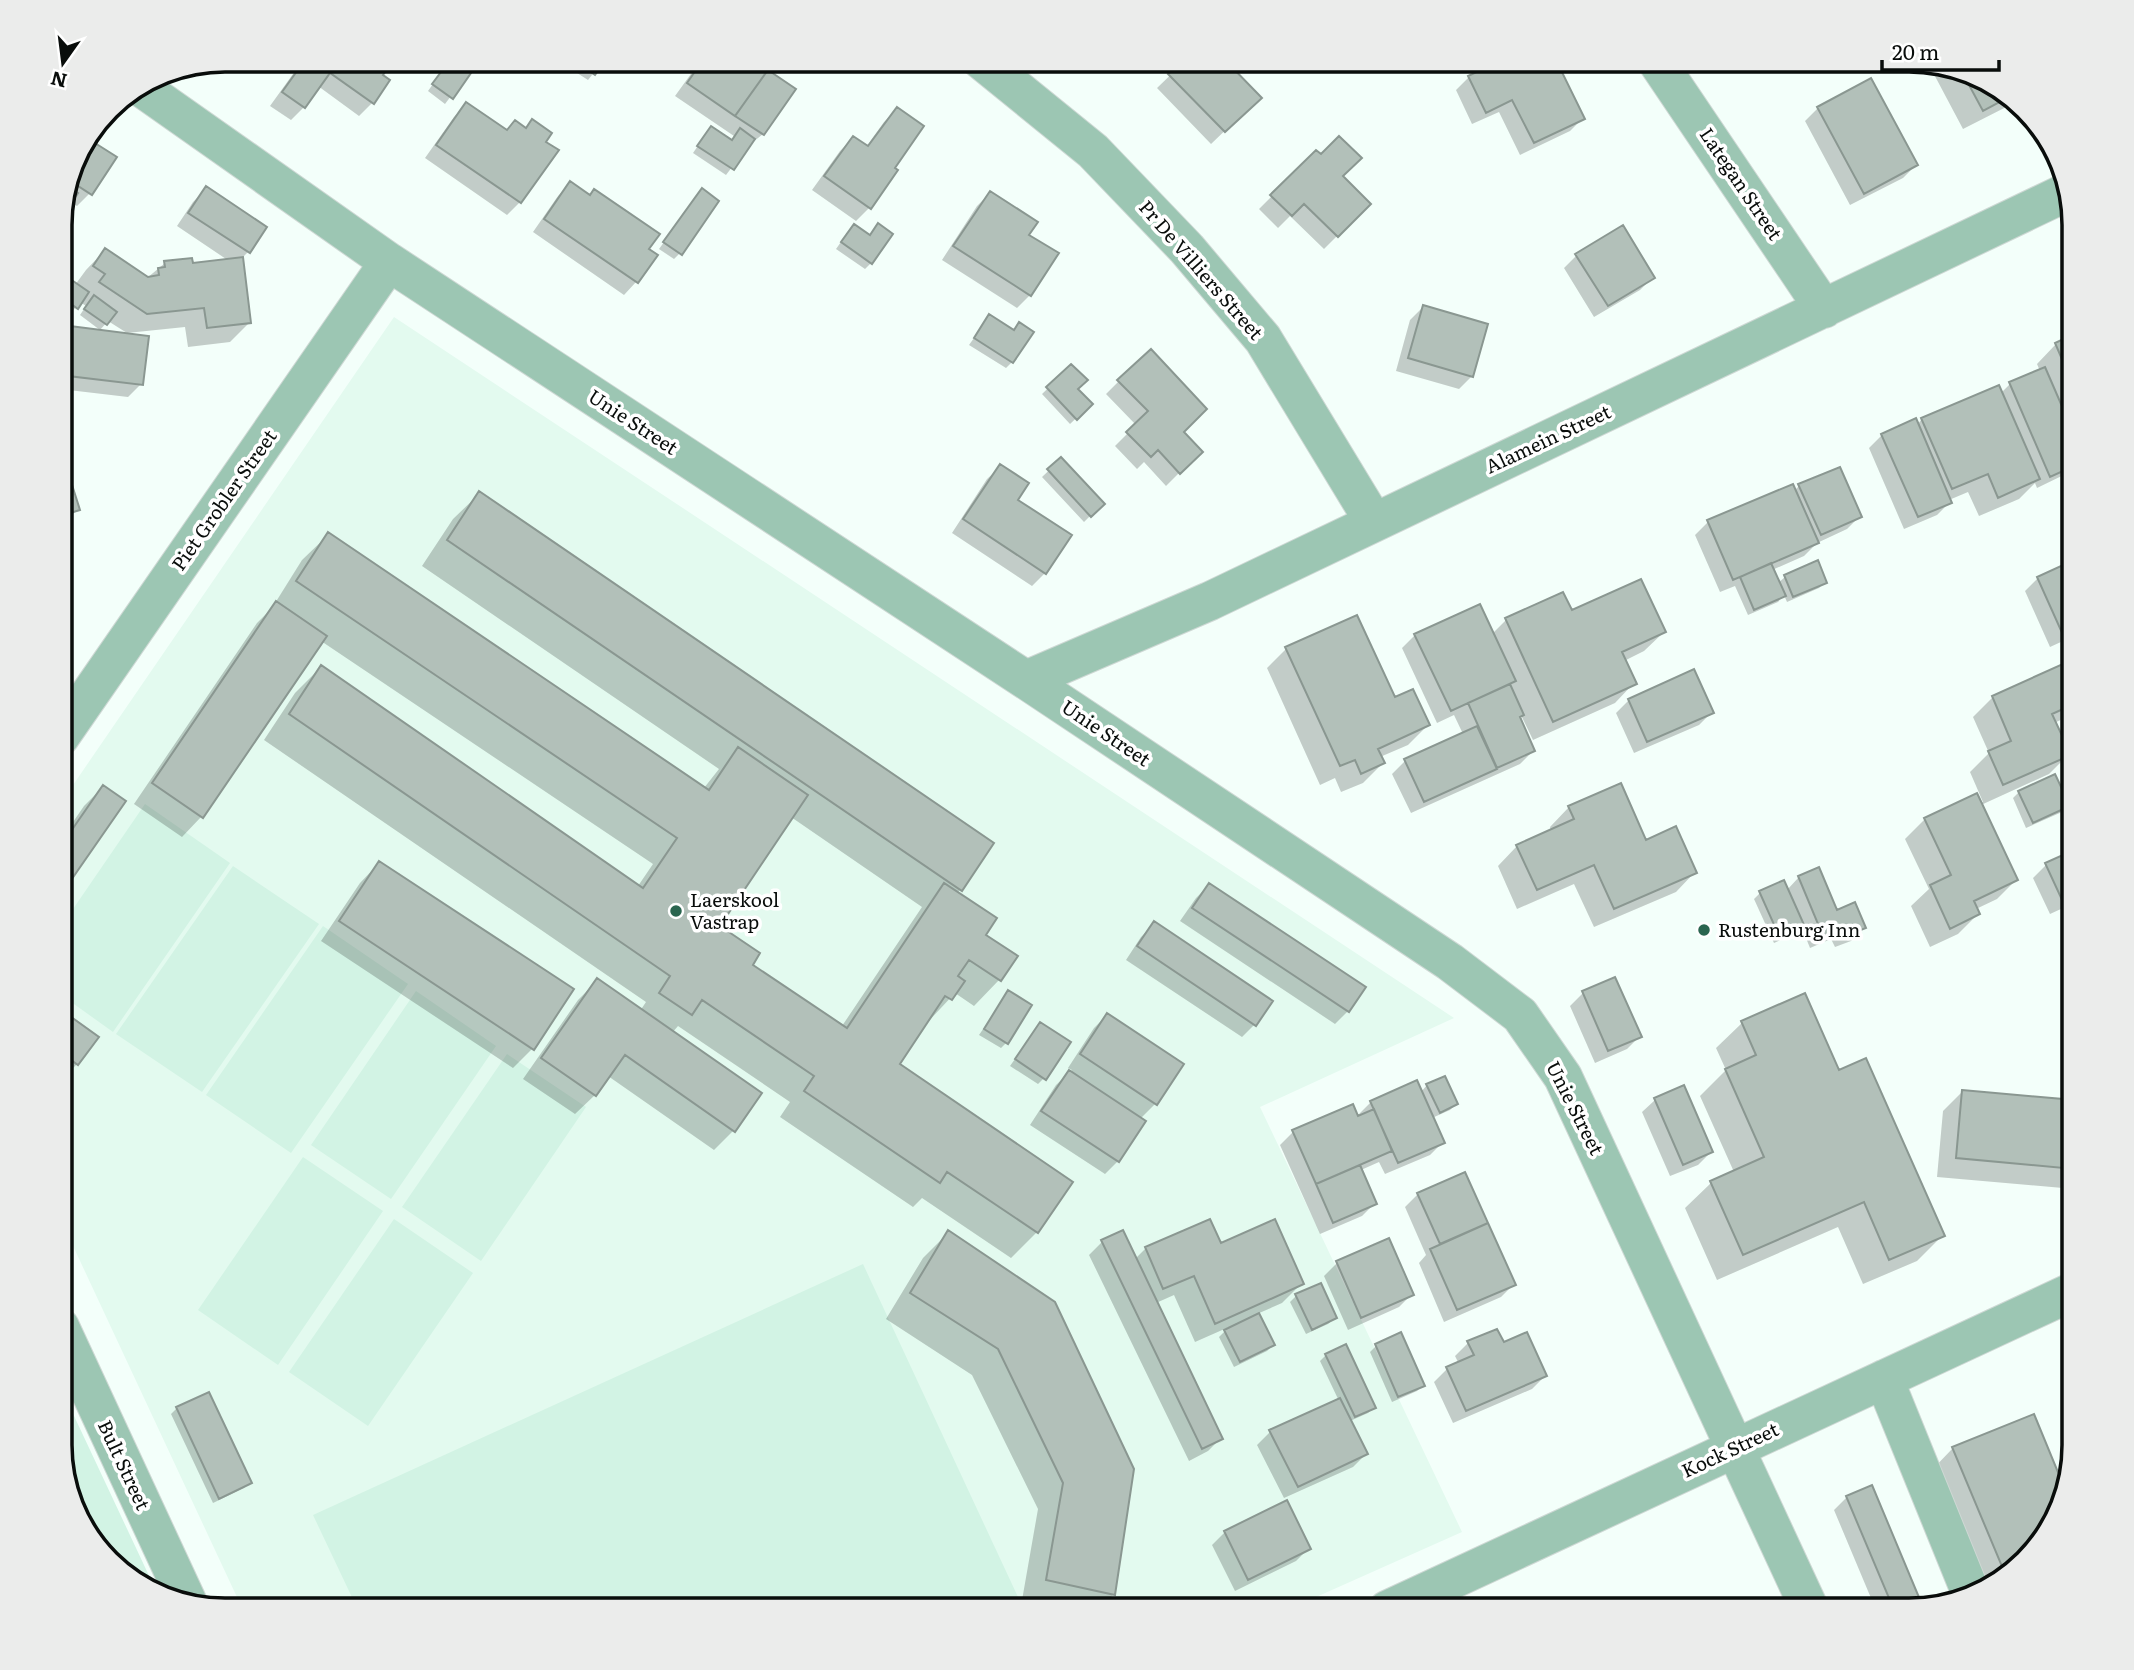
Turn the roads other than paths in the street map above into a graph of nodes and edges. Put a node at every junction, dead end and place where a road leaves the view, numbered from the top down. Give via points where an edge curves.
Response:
1 (996, 72) edge
2 (1664, 72) edge
3 (148, 92) edge
4 (2059, 196) edge
5 (388, 262) junction
6 (1824, 309) junction
7 (1374, 522) junction
8 (1026, 680) junction
9 (72, 720) edge
10 (2062, 1297) edge
11 (72, 1353) edge
12 (1884, 1379) junction
13 (1736, 1447) junction
14 (1968, 1587) edge
15 (183, 1592) edge
16 (1415, 1598) edge
17 (1804, 1598) edge

1 - 7 street, Pr De Villiers Street via 1093,151 1187,249 1263,339
2 - 6 street, Lategan Street
3 - 5 street, Unie Street
4 - 6 street, Alamein Street
5 - 8 street, Unie Street
5 - 9 street, Piet Grobler Street
6 - 7 street, Alamein Street
7 - 8 street, Alamein Street via 1210,601
8 - 13 street, Unie Street via 1450,962 1520,1015 1563,1077
10 - 12 street, Kock Street
11 - 15 street, Bult Street
12 - 13 street, Kock Street
12 - 14 street
13 - 16 street, Kock Street
13 - 17 street, Unie Street

